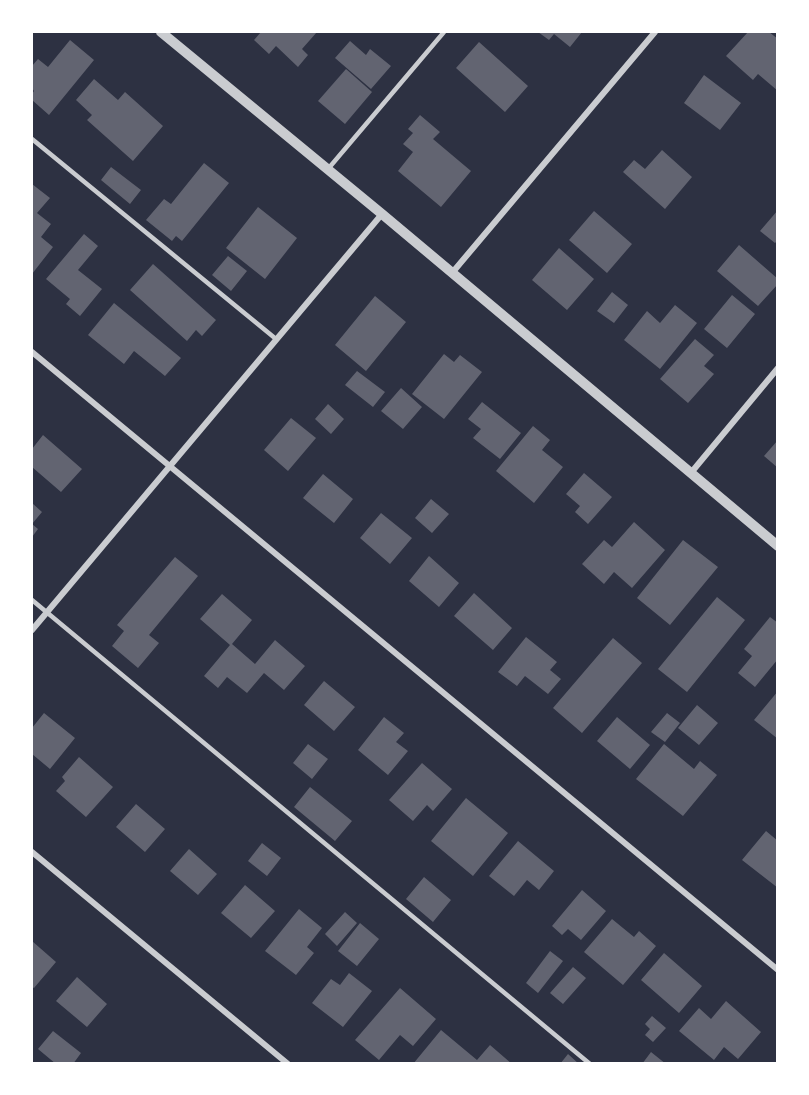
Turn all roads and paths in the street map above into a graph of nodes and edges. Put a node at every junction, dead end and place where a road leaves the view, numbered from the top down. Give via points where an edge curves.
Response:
1 (161, 32) edge
2 (444, 32) edge
3 (655, 32) edge
4 (32, 139) edge
5 (328, 170) junction
6 (382, 214) junction
7 (452, 273) junction
8 (276, 339) junction
9 (32, 352) edge
10 (777, 368) edge
11 (169, 466) junction
12 (690, 474) junction
13 (777, 546) edge
14 (32, 600) edge
15 (47, 612) junction
16 (32, 630) edge
17 (32, 852) edge
18 (777, 969) edge
19 (288, 1064) edge
20 (590, 1064) edge

1 - 5 street
2 - 5 lane
3 - 7 street
4 - 8 lane
5 - 6 street
6 - 7 street
6 - 8 street
7 - 12 street
8 - 11 street
9 - 11 street
10 - 12 street
11 - 15 street
11 - 18 street
12 - 13 street
14 - 15 lane
15 - 16 street
15 - 20 lane
17 - 19 street

